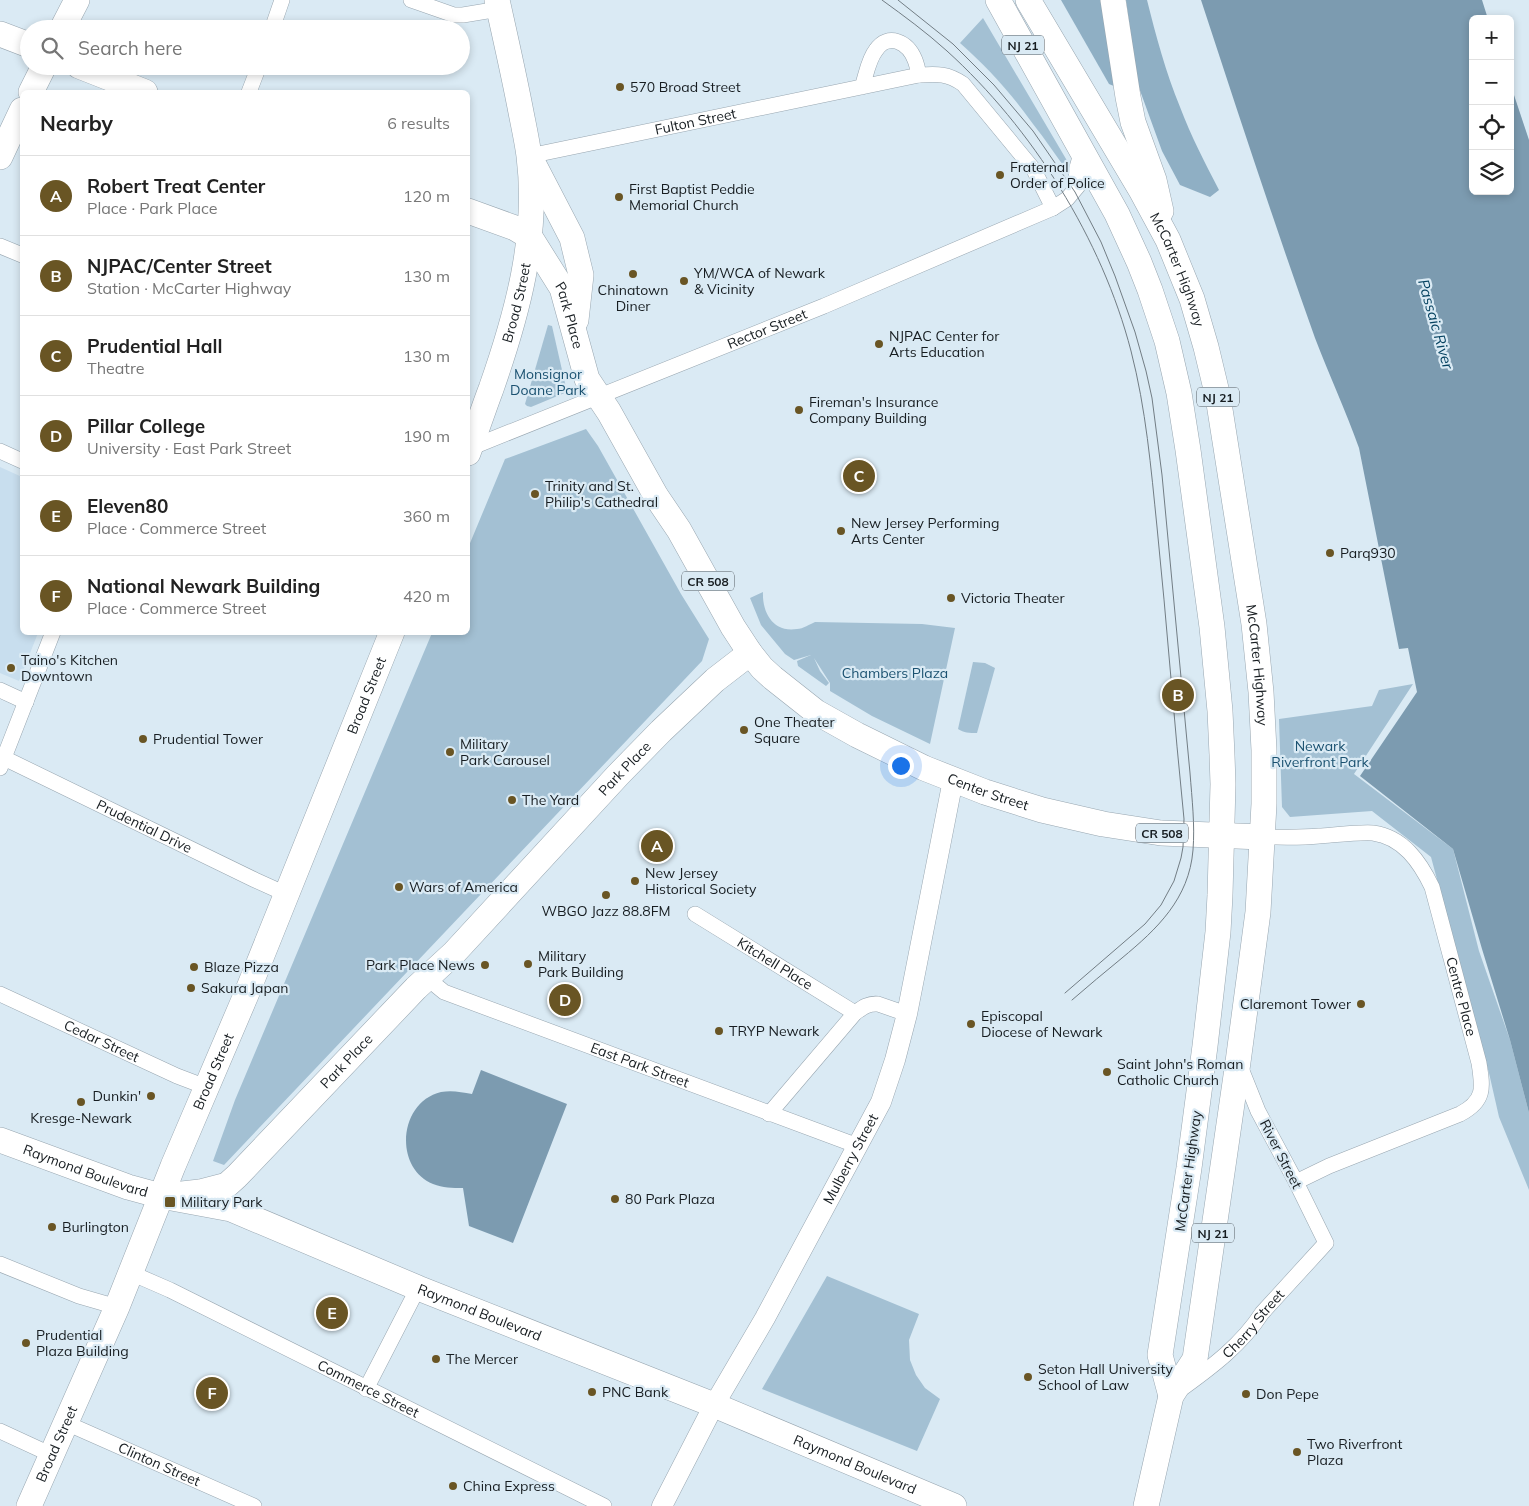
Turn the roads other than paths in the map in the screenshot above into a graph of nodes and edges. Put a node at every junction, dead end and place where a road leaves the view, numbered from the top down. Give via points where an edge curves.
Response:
1 (77, 0) edge
2 (282, 0) edge
3 (414, 0) edge
4 (998, 0) edge
5 (1028, 0) edge
6 (1114, 0) edge
7 (498, 4) edge
8 (67, 20) edge
9 (275, 20) edge
10 (0, 34) edge
11 (20, 42) edge
12 (40, 75) edge
13 (102, 75) edge
14 (256, 75) edge
15 (919, 75) junction
16 (862, 88) junction
17 (32, 90) edge
18 (140, 90) edge
19 (250, 90) edge
20 (20, 114) edge
21 (1082, 150) junction
22 (529, 156) junction
23 (0, 157) edge
24 (1053, 208) junction
25 (470, 212) edge
26 (530, 237) junction
27 (1168, 240) junction
28 (0, 246) edge
29 (20, 254) edge
30 (575, 332) junction
31 (598, 397) junction
32 (470, 448) edge
33 (0, 451) edge
34 (470, 451) edge
35 (20, 460) edge
36 (52, 635) edge
37 (391, 635) edge
38 (750, 653) junction
39 (0, 690) edge
40 (26, 702) junction
41 (2, 763) edge
42 (953, 780) junction
43 (1222, 835) junction
44 (1262, 837) junction
45 (286, 894) junction
46 (695, 914) dead end
47 (427, 978) junction
48 (0, 994) edge
49 (855, 1013) junction
50 (907, 1014) junction
51 (1238, 1062) junction
52 (206, 1087) junction
53 (770, 1114) junction
54 (0, 1140) edge
55 (858, 1146) junction
56 (1296, 1182) junction
57 (161, 1196) junction
58 (1326, 1243) joint
59 (0, 1264) edge
60 (131, 1273) junction
61 (418, 1288) junction
62 (117, 1307) junction
63 (366, 1389) junction
64 (1171, 1396) junction
65 (714, 1405) junction
66 (66, 1423) junction
67 (0, 1431) edge
68 (52, 1455) junction
69 (29, 1506) edge
70 (254, 1506) edge
71 (604, 1506) edge
72 (662, 1506) edge
73 (954, 1506) edge
74 (1146, 1506) edge

1 - 8 main road
2 - 9 street
3 - 7 street via 454,15
4 - 21 main road, McCarter Highway / NJ 21
5 - 27 main road, McCarter Highway / NJ 21
6 - 27 main road via 1133,122 1154,180
7 - 22 main road
10 - 11 main road
12 - 17 main road
13 - 18 main road
14 - 19 street
15 - 16 street, Fulton Street
15 - 16 street via 910,51 897,41 888,40 874,52
15 - 24 street, Fulton Street via 940,74 963,84 1034,170
16 - 22 street, Fulton Street
20 - 23 main road
21 - 24 street, Rector Street via 1076,171 1078,186
21 - 43 main road, McCarter Highway / NJ 21 via 1140,262 1167,341 1179,393 1218,687
22 - 26 main road, Broad Street
22 - 30 main road via 572,238 581,275
24 - 31 street, Rector Street via 824,306
25 - 26 main road
26 - 30 main road, Park Place / CR 508 via 562,288
26 - 32 main road, Broad Street via 507,341
27 - 44 main road, McCarter Highway / NJ 21 via 1192,299 1208,355 1241,539 1261,692 1264,750
28 - 29 street
30 - 31 main road, Park Place / CR 508 via 587,379
31 - 34 street, Rector Street
31 - 38 main road, Park Place / CR 508 via 656,496 680,530
33 - 35 street
36 - 40 street
37 - 45 main road, Broad Street
38 - 42 main road, Center Street / CR 508 via 773,678 816,712
38 - 47 main road, Park Place via 682,710
39 - 40 street
40 - 41 street
41 - 45 street, Prudential Drive
42 - 43 main road, Center Street / CR 508 via 1017,802 1103,824 1161,833
42 - 50 street, Mulberry Street
43 - 44 main road, Center Street / CR 508
43 - 64 main road, McCarter Highway / NJ 21 via 1210,1006 1160,1355
44 - 51 main road, McCarter Highway / NJ 21 via 1258,912
44 - 56 street, Centre Place via 1373,833 1403,845 1416,858 1432,887 1482,1079 1482,1092 1470,1109
45 - 52 main road, Broad Street
46 - 49 street, Kitchell Place
47 - 53 street, East Park Street via 444,992
47 - 57 main road, Park Place via 227,1185
48 - 52 street, Cedar Street
49 - 50 street via 873,1003
49 - 53 street
50 - 55 street, Mulberry Street via 881,1102
51 - 56 street, River Street via 1258,1111
51 - 64 main road, McCarter Highway / NJ 21 via 1195,1359
52 - 57 main road, Broad Street
53 - 55 street, East Park Street
54 - 57 main road, Raymond Boulevard
55 - 65 street, Mulberry Street
56 - 58 street, River Street
57 - 60 main road, Broad Street
57 - 61 main road, Raymond Boulevard via 231,1209
58 - 64 street, Cherry Street via 1218,1362
59 - 62 street via 79,1296
60 - 62 main road, Broad Street
60 - 63 street, Commerce Street
61 - 63 street
61 - 65 main road, Raymond Boulevard
62 - 66 main road, Broad Street
63 - 71 street, Commerce Street
64 - 74 main road, McCarter Highway / NJ 21
65 - 72 street, Mulberry Street
65 - 73 main road, Raymond Boulevard
66 - 68 main road, Broad Street
66 - 70 street, Clinton Street
67 - 68 street
68 - 69 main road, Broad Street

